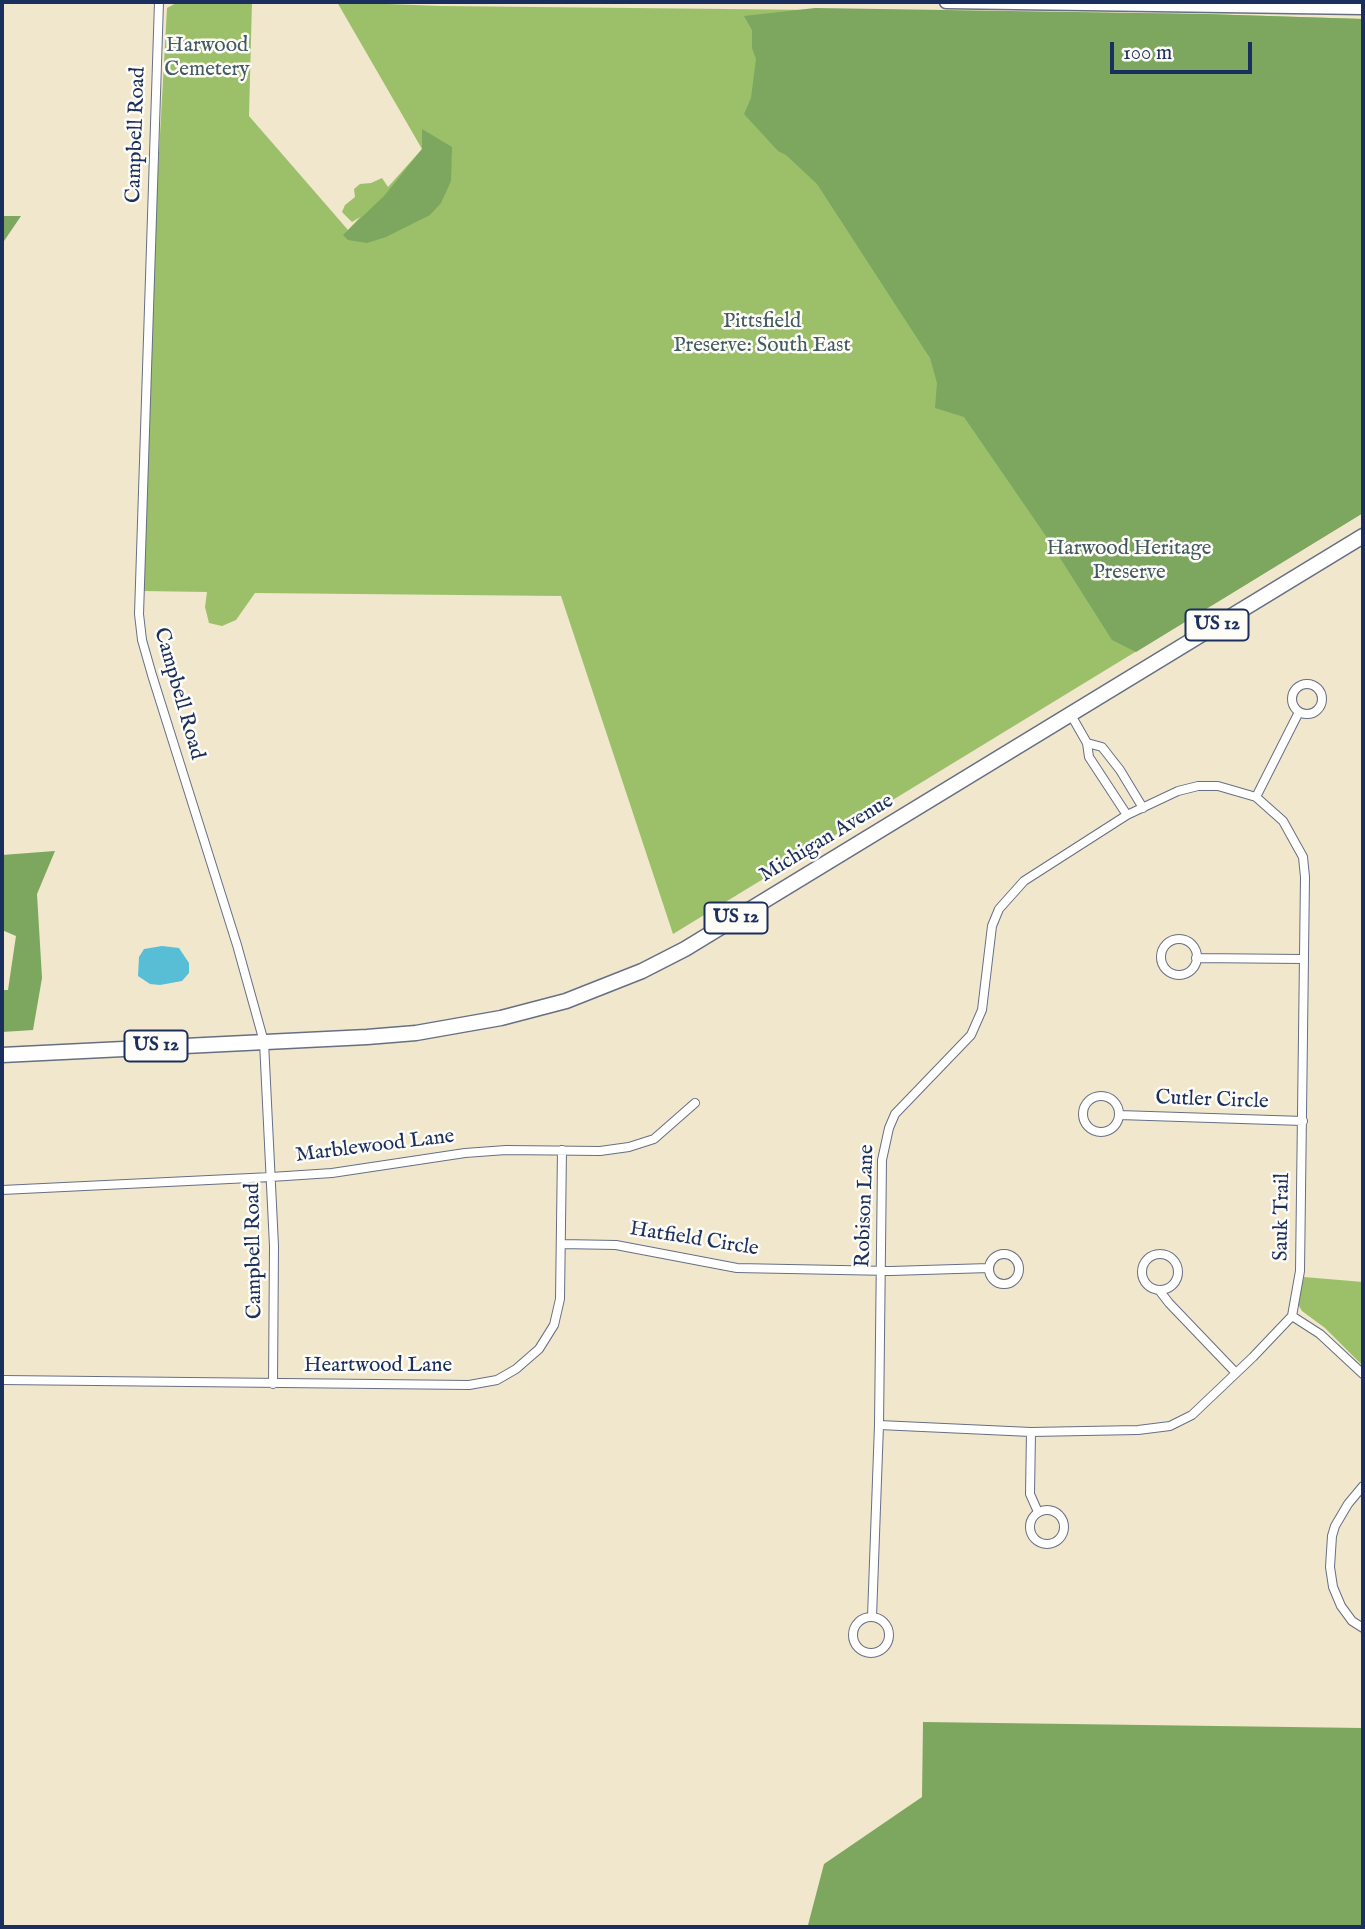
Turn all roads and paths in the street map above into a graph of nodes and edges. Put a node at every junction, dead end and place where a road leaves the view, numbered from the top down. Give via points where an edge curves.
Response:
1 (159, 2) edge
2 (946, 2) edge
3 (1363, 8) edge
4 (1363, 536) edge
5 (1299, 712) dead end
6 (1071, 715) junction
7 (1087, 743) junction
8 (1256, 797) junction
9 (1143, 808) junction
10 (1127, 815) junction
11 (1196, 958) junction
12 (1302, 959) junction
13 (264, 1042) junction
14 (2, 1055) edge
15 (695, 1103) dead end
16 (1119, 1115) junction
17 (1303, 1121) junction
18 (562, 1150) junction
19 (271, 1177) junction
20 (2, 1189) edge
21 (561, 1244) junction
22 (989, 1268) dead end
23 (881, 1271) junction
24 (1159, 1290) junction
25 (1292, 1316) junction
26 (1236, 1373) junction
27 (1363, 1374) edge
28 (2, 1380) edge
29 (273, 1384) junction
30 (879, 1426) junction
31 (1031, 1432) junction
32 (1363, 1486) edge
33 (1038, 1512) junction
34 (872, 1617) junction
35 (1363, 1628) edge

1 - 13 street, Campbell Road via 140,627
2 - 3 main road
4 - 6 highway, Michigan Avenue / US 12
5 - 8 street
6 - 7 street
6 - 13 highway, Michigan Avenue / US 12 via 685,949 613,983 540,1008 461,1027
7 - 9 street via 1102,747
7 - 10 street via 1089,757
8 - 9 street, Sauk Trail via 1198,786 1178,790
8 - 12 street, Sauk Trail via 1283,821 1303,858
9 - 10 street, Sauk Trail
10 - 23 street, Robison Lane via 1024,881 999,909 992,926 982,1010 971,1035 895,1114 888,1128 882,1160
11 - 11 street via 1193,946 1183,940 1166,945 1161,956 1167,971 1178,975 1193,968
11 - 12 street
12 - 17 street, Sauk Trail
13 - 14 highway, US 12
13 - 19 street, Campbell Road
15 - 18 street, Marblewood Lane via 654,1139 600,1151
16 - 16 street via 1116,1103 1099,1096 1088,1100 1082,1116 1087,1127 1103,1133 1115,1127
16 - 17 street, Cutler Circle
17 - 25 street, Sauk Trail via 1300,1271
18 - 19 street, Marblewood Lane via 465,1153 332,1173
18 - 21 street, Heartwood Lane
19 - 20 street, Marblewood Lane
19 - 29 street, Campbell Road
21 - 23 street, Hatfield Circle via 615,1245 737,1268
21 - 29 street, Heartwood Lane via 560,1299 554,1325 539,1349 497,1380 469,1385
22 - 23 street, Hatfield Circle
23 - 30 street, Robison Lane
24 - 24 street via 1171,1286 1177,1275 1176,1264 1163,1254 1147,1259 1142,1268 1143,1280
24 - 26 street
25 - 26 street
25 - 27 street via 1320,1334
26 - 31 street via 1192,1415 1170,1426
28 - 29 street, Heartwood Lane
30 - 31 street
30 - 34 street, Robison Lane
31 - 33 street via 1030,1494
32 - 35 street via 1335,1526 1330,1567 1341,1606
33 - 33 street via 1030,1523 1031,1535 1046,1544 1056,1541 1064,1527 1060,1517 1049,1510
34 - 34 street via 886,1625 889,1636 885,1647 868,1653 858,1646 854,1635 857,1624

